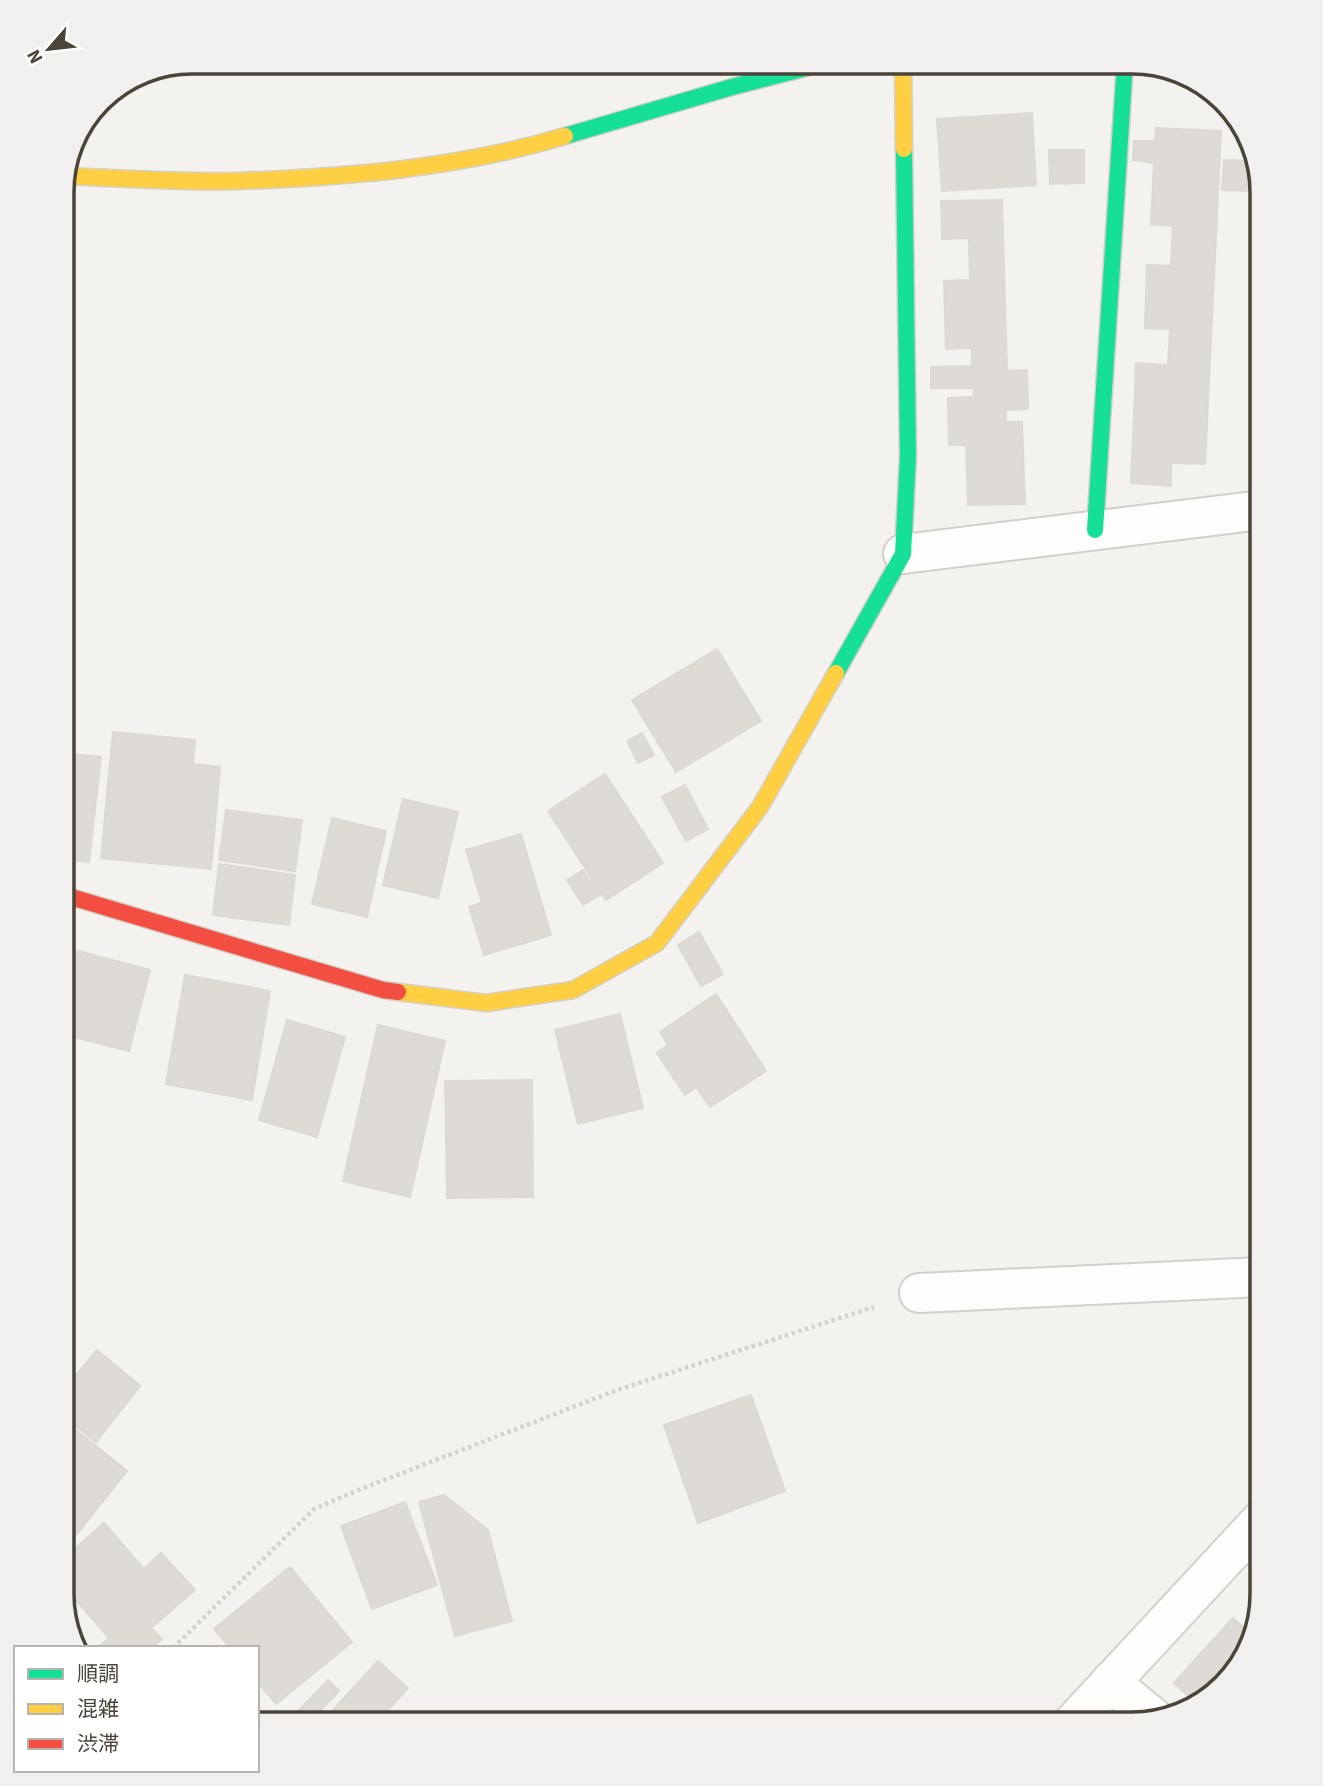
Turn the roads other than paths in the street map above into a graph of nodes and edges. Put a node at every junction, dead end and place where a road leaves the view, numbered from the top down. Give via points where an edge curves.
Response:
1 (782, 74) edge
2 (903, 74) edge
3 (1124, 74) edge
4 (75, 176) edge
5 (1250, 511) edge
6 (1095, 530) junction
7 (903, 554) junction
8 (74, 898) edge
9 (1250, 1279) edge
10 (919, 1293) road end
11 (1250, 1531) edge
12 (1110, 1682) junction
13 (1145, 1711) edge
14 (1083, 1712) edge

1 - 4 street via 522,149 402,171 237,181
2 - 7 street via 908,456
3 - 6 street
5 - 6 street
6 - 7 street
7 - 8 street via 760,807 665,933 657,943 573,990 486,1003 383,990
9 - 10 street
11 - 12 street
12 - 13 street
12 - 14 street

